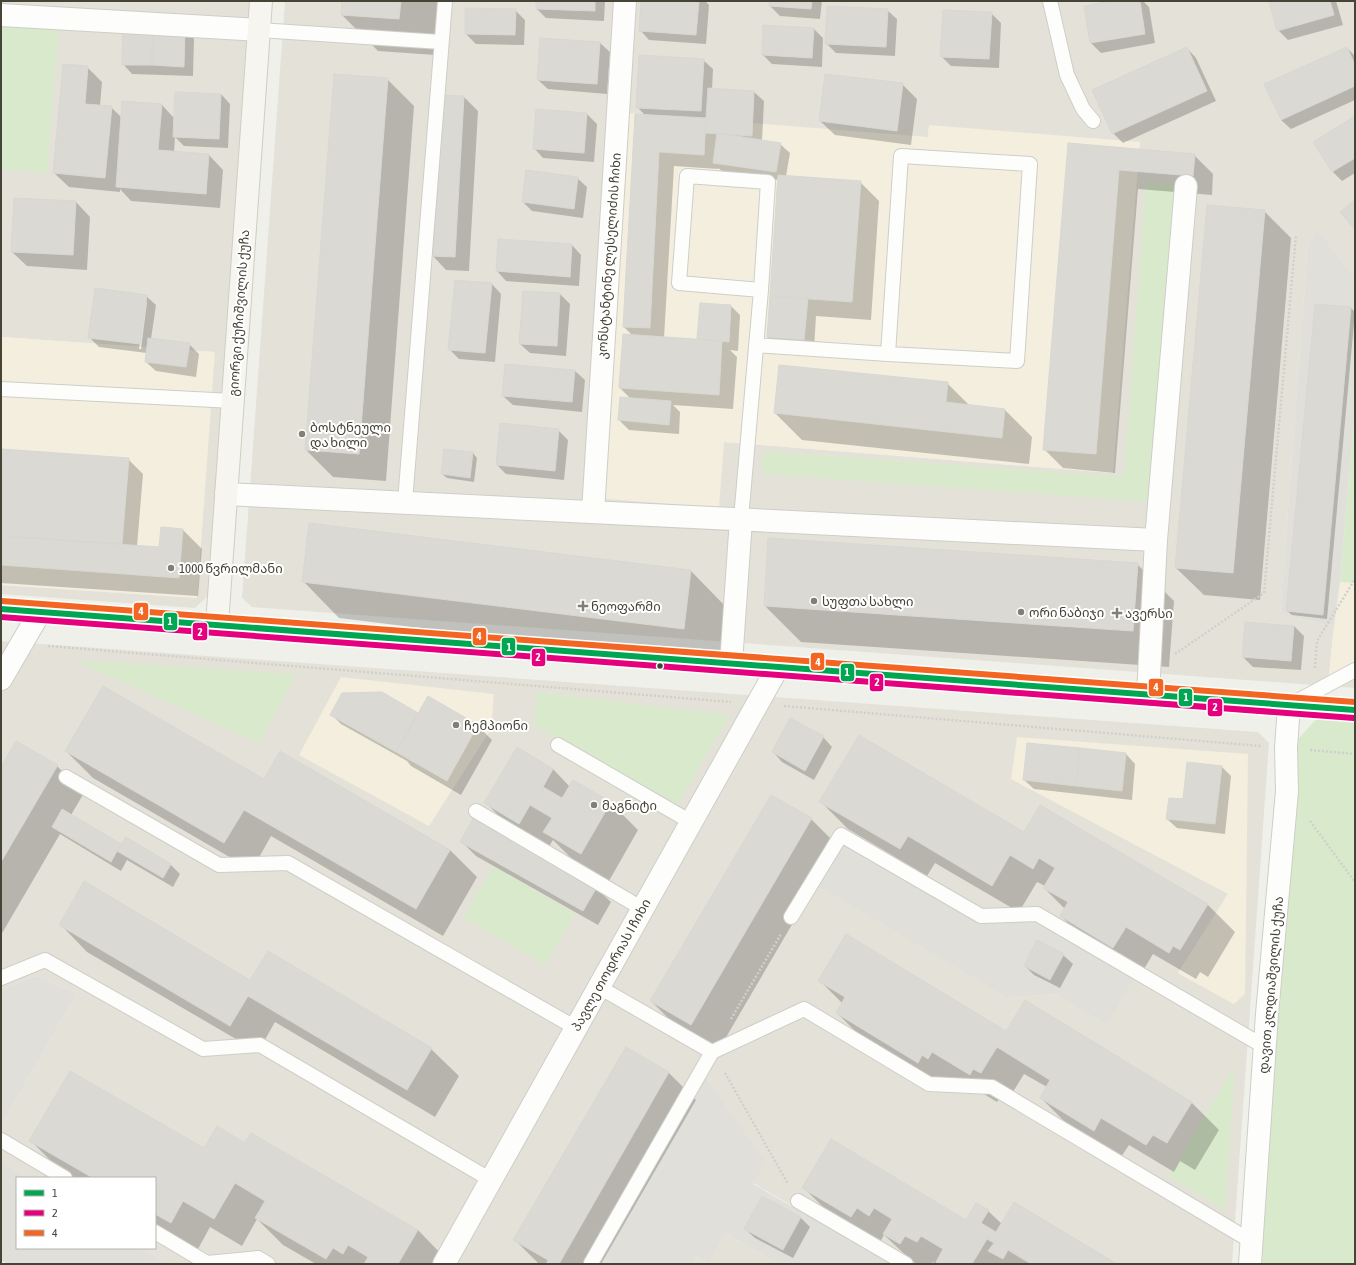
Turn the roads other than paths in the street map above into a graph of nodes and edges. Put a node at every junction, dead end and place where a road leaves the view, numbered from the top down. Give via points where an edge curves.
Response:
1 (261, 1) edge
2 (445, 1) edge
3 (625, 1) edge
4 (1050, 1) edge
5 (1, 15) edge
6 (259, 30) junction
7 (441, 42) junction
8 (1093, 121) dead end
9 (1186, 186) dead end
10 (761, 290) junction
11 (756, 344) junction
12 (888, 354) junction
13 (1, 389) edge
14 (233, 401) junction
15 (226, 494) junction
16 (405, 502) junction
17 (593, 512) junction
18 (741, 519) junction
19 (1156, 540) junction
20 (1, 609) edge
21 (40, 612) junction
22 (217, 625) junction
23 (731, 664) junction
24 (778, 667) junction
25 (1355, 670) edge
26 (1, 678) edge
27 (1148, 695) junction
28 (1289, 705) junction
29 (1355, 710) edge
30 (558, 745) dead end
31 (66, 777) dead end
32 (476, 811) dead end
33 (691, 822) junction
34 (643, 909) junction
35 (791, 917) road end
36 (1, 978) edge
37 (599, 986) junction
38 (576, 1028) junction
39 (1265, 1047) junction
40 (712, 1052) junction
41 (1, 1140) edge
42 (63, 1177) edge
43 (491, 1180) junction
44 (798, 1201) road end
45 (156, 1233) edge
46 (1251, 1241) junction
47 (268, 1264) edge
48 (444, 1264) edge
49 (592, 1264) edge
50 (906, 1264) edge
51 (1250, 1264) edge

1 - 6 street, გიორგი ქუჩიშვილის ქუჩა
2 - 7 lane
3 - 17 street, კონსტანტინე ლესელიძის ჩიხი
4 - 8 lane via 1067,75
5 - 6 street
6 - 7 lane
6 - 14 street, გიორგი ქუჩიშვილის ქუჩა
7 - 16 lane
9 - 19 street
10 - 10 lane via 768,182 687,176 679,283
10 - 11 lane
11 - 12 lane
11 - 18 lane
12 - 12 lane via 1017,361 1030,164 901,156
13 - 14 lane
14 - 15 street, გიორგი ქუჩიშვილის ქუჩა
15 - 16 street
15 - 22 street, გიორგი ქუჩიშვილის ქუჩა
16 - 17 street
17 - 18 street
18 - 19 street
18 - 23 street
19 - 27 street
20 - 21 street
21 - 22 street
21 - 26 street
22 - 23 street
23 - 24 street
24 - 27 street
24 - 33 street, პავლე თოდრიას I ჩიხი
25 - 28 lane
27 - 28 street
28 - 29 street
28 - 39 street, დავით კლდიაშვილის ქუჩა via 1287,791
30 - 33 lane
31 - 38 lane via 219,865 288,862
32 - 34 lane
33 - 34 street, პავლე თოდრიას I ჩიხი
34 - 37 street, პავლე თოდრიას I ჩიხი
35 - 39 lane via 841,835 981,916 1037,914
36 - 43 lane via 45,960 202,1049 260,1045
37 - 38 street, პავლე თოდრიას I ჩიხი
37 - 40 lane
38 - 43 street, პავლე თოდრიას I ჩიხი
39 - 46 street, დავით კლდიაშვილის ქუჩა
40 - 46 lane via 804,1009 929,1084 992,1087
40 - 49 lane via 590,1263
41 - 42 lane
43 - 48 street, პავლე თოდრიას I ჩიხი
44 - 50 lane
45 - 47 lane via 207,1262 258,1258
46 - 51 street, დავით კლდიაშვილის ქუჩა

